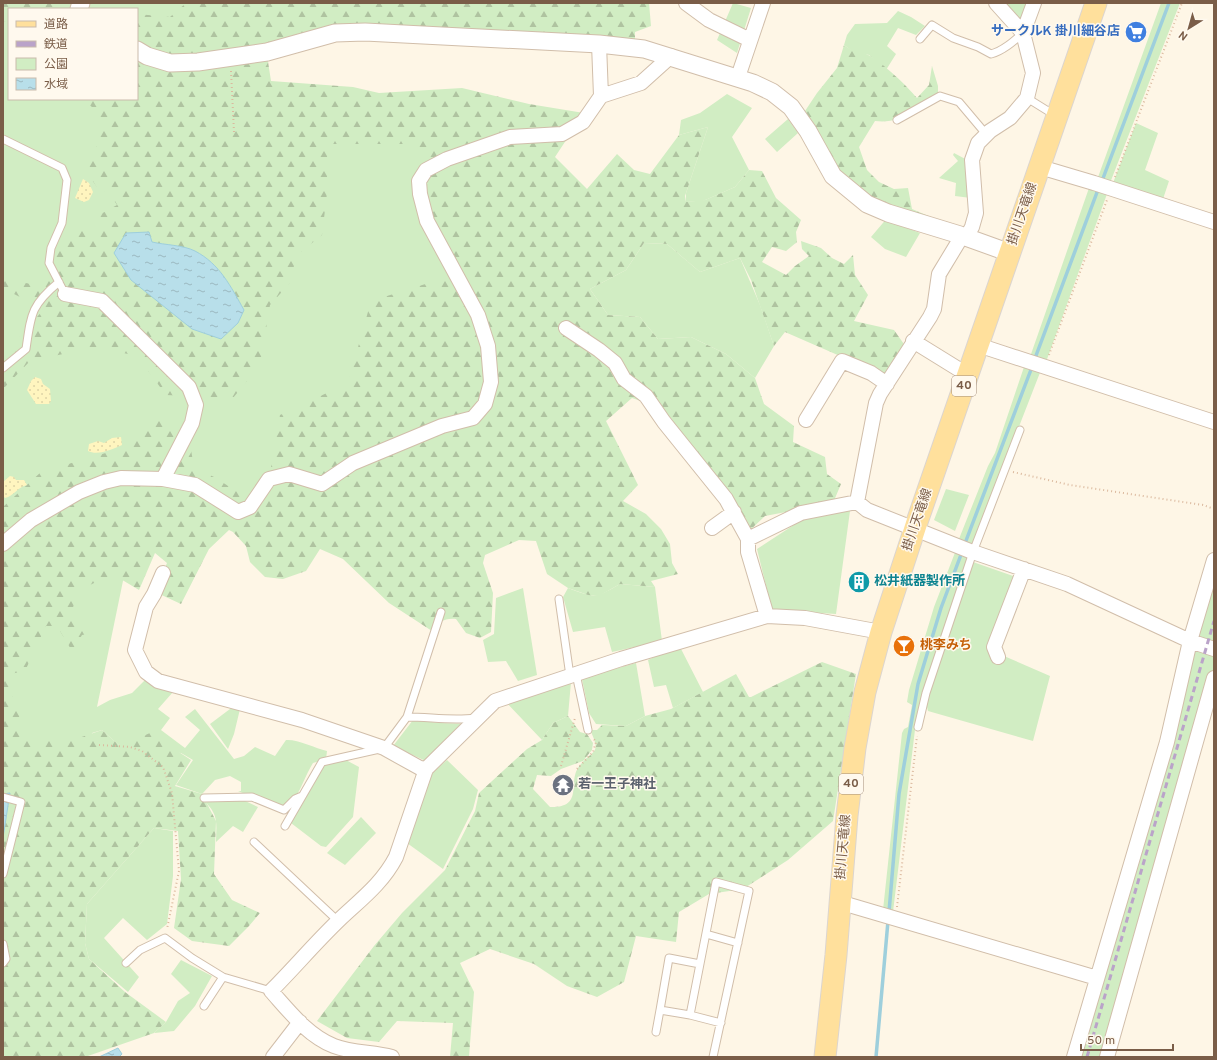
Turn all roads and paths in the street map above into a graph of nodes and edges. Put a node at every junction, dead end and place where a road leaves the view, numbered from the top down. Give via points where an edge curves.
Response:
1 (686, 3) edge
2 (762, 3) edge
3 (996, 3) edge
4 (1034, 3) edge
5 (1096, 3) edge
6 (1023, 33) junction
7 (920, 39) dead end
8 (750, 40) junction
9 (599, 44) junction
10 (138, 51) edge
11 (671, 56) junction
12 (230, 58) junction
13 (738, 78) junction
14 (601, 96) junction
15 (1027, 98) junction
16 (1056, 116) junction
17 (897, 120) dead end
18 (234, 132) dead end
19 (986, 134) junction
20 (3, 139) edge
21 (1040, 167) junction
22 (1214, 222) edge
23 (964, 237) junction
24 (1010, 253) junction
25 (59, 282) junction
26 (65, 294) joint
27 (566, 328) dead end
28 (913, 341) junction
29 (978, 345) junction
30 (3, 368) edge
31 (968, 375) junction
32 (887, 384) junction
33 (806, 420) dead end
34 (1214, 422) edge
35 (1020, 430) dead end
36 (1006, 470) junction
37 (163, 479) junction
38 (858, 502) junction
39 (1214, 509) edge
40 (734, 512) junction
41 (712, 528) dead end
42 (915, 528) junction
43 (748, 538) junction
44 (3, 544) edge
45 (971, 552) junction
46 (1214, 560) edge
47 (1024, 569) junction
48 (163, 573) dead end
49 (559, 599) dead end
50 (441, 612) dead end
51 (766, 616) junction
52 (881, 632) junction
53 (1190, 642) junction
54 (1214, 649) edge
55 (998, 657) dead end
56 (573, 675) junction
57 (1214, 678) edge
58 (407, 716) junction
59 (478, 718) junction
60 (575, 720) dead end
61 (918, 727) joint
62 (588, 730) joint
63 (99, 745) dead end
64 (384, 748) junction
65 (561, 766) dead end
66 (426, 769) junction
67 (577, 769) dead end
68 (302, 796) junction
69 (3, 797) edge
70 (204, 798) dead end
71 (284, 826) dead end
72 (254, 842) dead end
73 (3, 874) edge
74 (839, 902) junction
75 (891, 916) junction
76 (338, 921) junction
77 (706, 934) junction
78 (165, 938) junction
79 (738, 943) junction
80 (3, 944) edge
81 (3, 962) edge
82 (126, 963) dead end
83 (700, 964) junction
84 (223, 977) junction
85 (1097, 978) junction
86 (271, 991) junction
87 (204, 1006) dead end
88 (660, 1010) junction
89 (690, 1015) junction
90 (300, 1022) junction
91 (721, 1023) junction
92 (656, 1032) dead end
93 (273, 1057) edge
94 (392, 1057) edge
95 (714, 1057) edge
96 (825, 1057) edge
97 (1074, 1057) edge
98 (1107, 1057) edge

1 - 8 street via 709,20
2 - 8 street
3 - 6 street
4 - 6 street
5 - 16 main road, 掛川天竜線 / 40
6 - 7 lane via 991,54 978,46 953,38 932,25
6 - 15 street via 1033,73
8 - 13 street
9 - 11 street via 644,49
9 - 12 street via 365,32 335,34 267,52
9 - 14 street
10 - 12 street via 170,64
11 - 13 street
11 - 14 street via 640,84
12 - 18 path
13 - 23 street via 753,82 772,92 791,107 808,131 833,176 867,204 888,214
14 - 37 street via 583,122 562,134 510,137 446,159 426,170 419,181 427,221 478,315 488,346 491,382 485,404 473,418 442,426 353,463 322,484 289,474 269,479 250,507 238,512 195,485
15 - 16 lane
15 - 19 street via 1010,118
16 - 21 main road, 掛川天竜線 / 40
17 - 19 lane via 940,96 959,102
19 - 23 street via 978,143 972,160 976,212 972,227
20 - 25 lane via 62,168 67,180 62,223 51,248 50,263
21 - 22 street
21 - 24 main road, 掛川天竜線 / 40
23 - 24 street
23 - 28 street via 939,274 934,309
24 - 29 main road, 掛川天竜線 / 40
25 - 26 lane
25 - 30 lane via 41,297 30,318 26,349
26 - 37 street via 102,301 189,387 196,405 192,423
27 - 40 street via 615,363 624,379 646,396
28 - 31 street
28 - 32 street
29 - 31 main road, 掛川天竜線 / 40
29 - 34 street
31 - 42 main road, 掛川天竜線 / 40
32 - 33 street via 871,373 842,361
32 - 38 street via 876,403
35 - 36 lane
36 - 39 path via 1070,485 1203,505
36 - 45 lane
37 - 44 street via 121,478 79,492 31,520
38 - 42 street via 867,510
38 - 43 street via 801,512
40 - 41 street
40 - 43 street
42 - 45 street
42 - 52 main road, 掛川天竜線 / 40
43 - 51 street via 748,552
45 - 47 street
45 - 61 lane
46 - 53 street
47 - 53 street via 1067,584
47 - 55 street via 994,647
48 - 64 street via 146,607 134,650 146,672 158,681 183,689 302,720
49 - 56 lane
50 - 58 lane
51 - 52 street via 805,618
51 - 56 street
52 - 74 main road, 掛川天竜線 / 40 via 865,692 855,748
53 - 54 street
53 - 85 street via 1167,742
56 - 59 street via 494,701
56 - 62 lane
57 - 98 street
58 - 59 lane via 454,720
58 - 64 lane
59 - 66 street
60 - 65 path
61 - 75 path
62 - 67 path via 596,742 595,747
63 - 78 path via 130,747 142,751 162,767 172,793 179,871
64 - 66 street
64 - 68 lane via 322,762
66 - 76 street via 396,857 389,870 378,885
68 - 70 lane via 284,810 252,797
68 - 71 lane
69 - 73 lane via 21,802
72 - 76 lane
74 - 75 street
74 - 96 main road, 掛川天竜線 / 40
75 - 85 street
76 - 86 street
77 - 79 lane
77 - 79 lane via 716,882 749,892
77 - 83 lane
78 - 82 lane via 140,950
78 - 84 lane
79 - 91 lane
80 - 81 lane via 6,959
83 - 88 lane via 669,958
83 - 89 lane
84 - 86 lane
84 - 87 lane
85 - 97 street
86 - 90 street
88 - 89 lane
88 - 92 lane
89 - 91 lane
90 - 93 street
90 - 94 street via 324,1041 335,1046
91 - 95 lane

